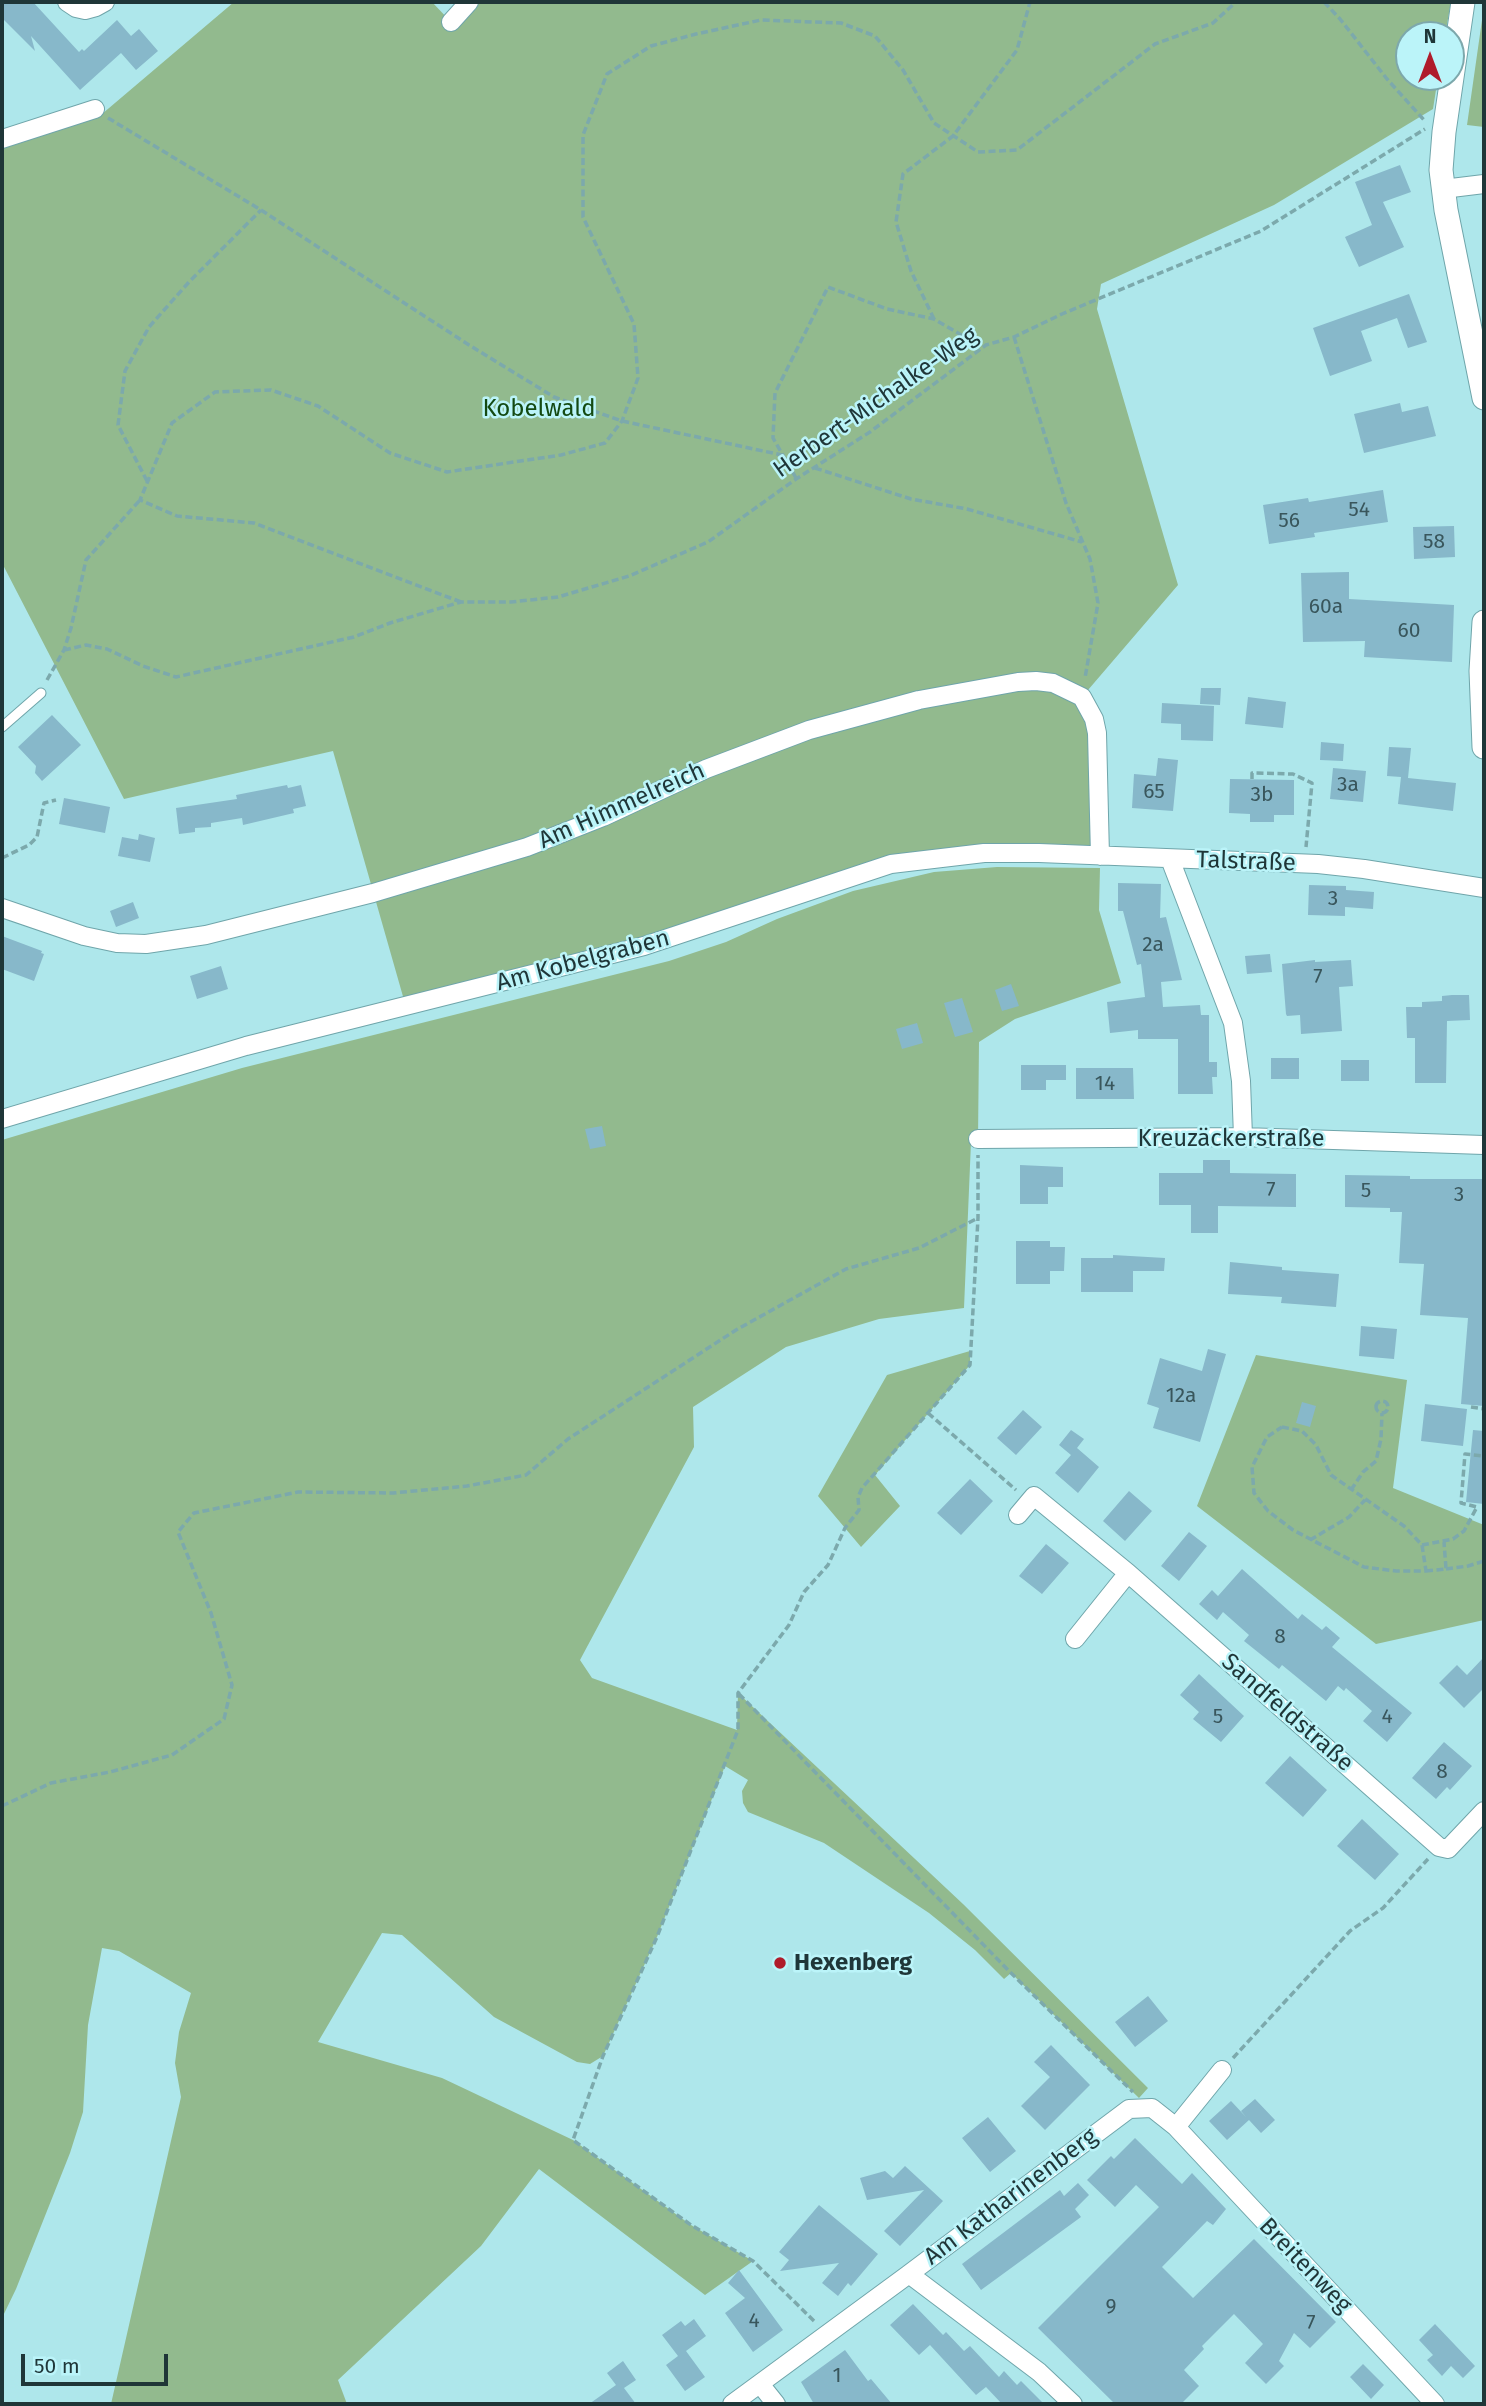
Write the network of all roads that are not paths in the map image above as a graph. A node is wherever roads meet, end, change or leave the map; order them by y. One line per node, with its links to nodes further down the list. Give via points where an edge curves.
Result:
1 (66, 2): 2 (street, via 85,10)
2 (105, 2)
3 (469, 2): 5 (street)
4 (1462, 2): 9 (street, via 1444,132)
5 (451, 22)
6 (95, 109): 7 (street)
7 (2, 138)
8 (1484, 184): 9 (street)
9 (1443, 189): 10 (street)
10 (1484, 398)
11 (1484, 622): 14 (street)
12 (41, 693): 13 (lane)
13 (2, 727)
14 (1484, 747)
15 (1100, 856): 16 (street, Am Kobelgraben); 18 (street, Am Himmelreich, via 1097,733 1090,708 1082,697 1053,683 1018,682 858,716 758,748 527,847 373,893 175,941 117,943); 19 (street, Am Kobelgraben, via 984,853 891,864 644,946 246,1046)
16 (1170, 859): 17 (street, Talstraße, via 1305,863); 20 (street, Talstraße, via 1233,1023)
17 (1484, 888)
18 (2, 908)
19 (2, 1119)
20 (1243, 1137): 21 (street, Kreuzäckerstraße); 22 (street, Kreuzäckerstraße)
21 (978, 1139)
22 (1484, 1145)
23 (1023, 1508): 24 (street, Sandfeldstraße, via 1034,1496)
24 (1128, 1573): 25 (street); 26 (street, Sandfeldstraße, via 1443,1848)
25 (1075, 1639)
26 (1484, 1811)
27 (1222, 2070): 29 (street)
28 (1152, 2108): 29 (street, Breitenweg); 30 (street, Am Katharinenberg, via 1129,2109)
29 (1176, 2127): 35 (street, Breitenweg)
30 (908, 2274): 31 (street); 34 (street, Am Katharinenberg, via 1039,2372)
31 (760, 2384): 32 (street); 33 (street)
32 (732, 2404)
33 (776, 2404)
34 (1073, 2404)
35 (1435, 2404)

